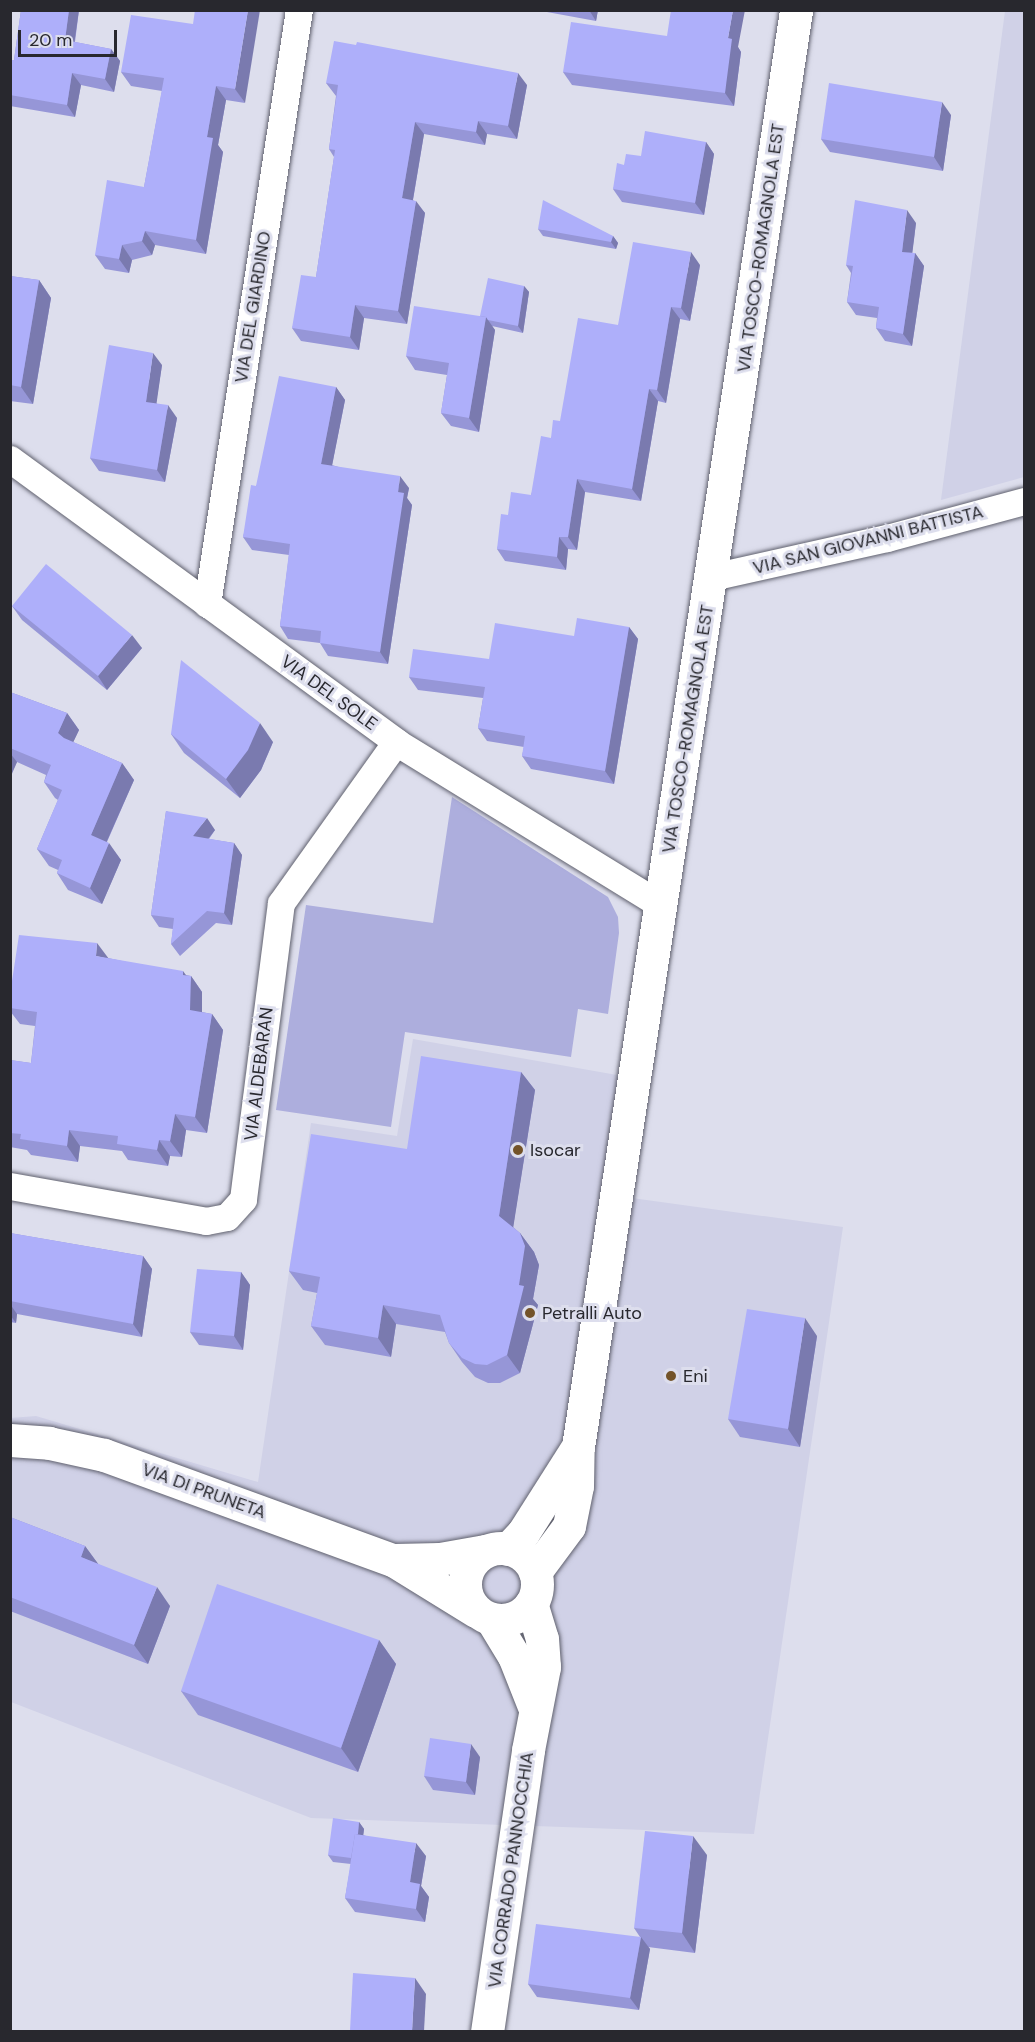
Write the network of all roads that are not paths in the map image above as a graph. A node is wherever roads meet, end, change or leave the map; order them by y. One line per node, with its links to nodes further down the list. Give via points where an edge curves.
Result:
1 (299, 10): 6 (street, VIA DEL GIARDINO)
2 (796, 10): 5 (main road, VIA TOSCO-ROMAGNOLA EST)
3 (10, 459): 6 (street, VIA DEL SOLE)
4 (1024, 501): 5 (street, VIA SAN GIOVANNI BATTISTA, via 888,538)
5 (712, 577): 8 (main road, VIA TOSCO-ROMAGNOLA EST)
6 (207, 604): 7 (street, VIA DEL SOLE)
7 (396, 742): 8 (street, VIA DEL SOLE); 9 (street, VIA ALDEBARAN, via 281,903 243,1199 227,1217 206,1221)
8 (661, 905): 11 (main road, VIA TOSCO-ROMAGNOLA EST)
9 (10, 1186)
10 (10, 1440): 13 (main road, VIA DI PRUNETA, via 49,1443 104,1455)
11 (578, 1447): 12 (main road, via 523,1533); 14 (main road, VIA TOSCO-ROMAGNOLA EST, via 577,1486 568,1526)
12 (497, 1550): 13 (main road, VIA DI PRUNETA, via 440,1559); 14 (main road, via 524,1556); 15 (main road, via 476,1558 465,1578 468,1601)
13 (393, 1560): 15 (main road, VIA DI PRUNETA)
14 (533, 1588): 15 (main road, via 515,1618); 16 (main road, VIA CORRADO PANNOCCHIA, via 544,1667)
15 (484, 1615): 16 (main road, via 514,1656)
16 (535, 1709): 17 (main road, VIA CORRADO PANNOCCHIA)
17 (487, 2031)

